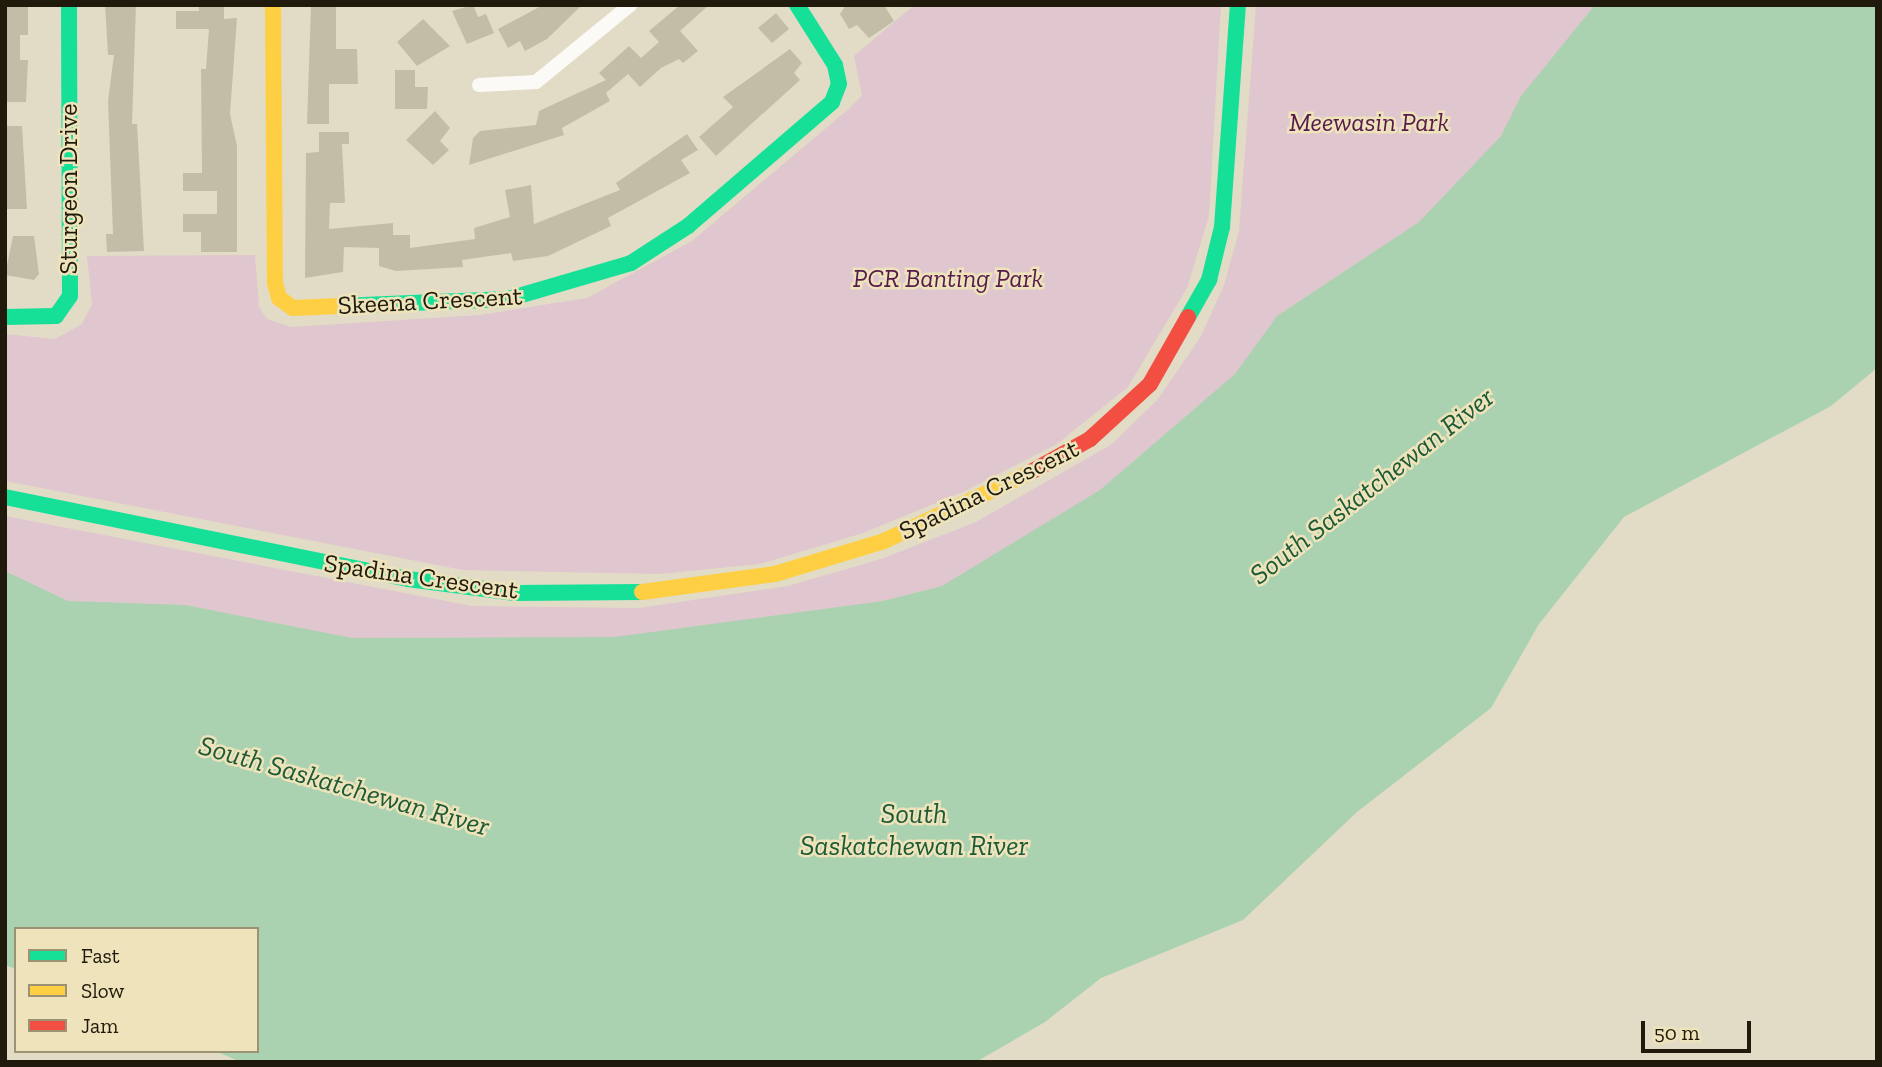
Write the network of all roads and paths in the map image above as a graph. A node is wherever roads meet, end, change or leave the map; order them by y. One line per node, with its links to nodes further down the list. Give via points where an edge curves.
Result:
1 (69, 5): 7 (street, Sturgeon Drive, via 70,296 56,316)
2 (273, 5): 4 (street, Skeena Crescent, via 275,283 279,298 293,308 508,299 631,263 688,226 832,102 839,84 835,65)
3 (630, 5): 6 (street, via 536,82)
4 (797, 5)
5 (1238, 5): 8 (street, Spadina Crescent, via 1222,227 1209,280 1164,363 1090,439 995,494 884,541 775,574 644,592 514,593 408,579)
6 (479, 85)
7 (5, 317)
8 (5, 497)

